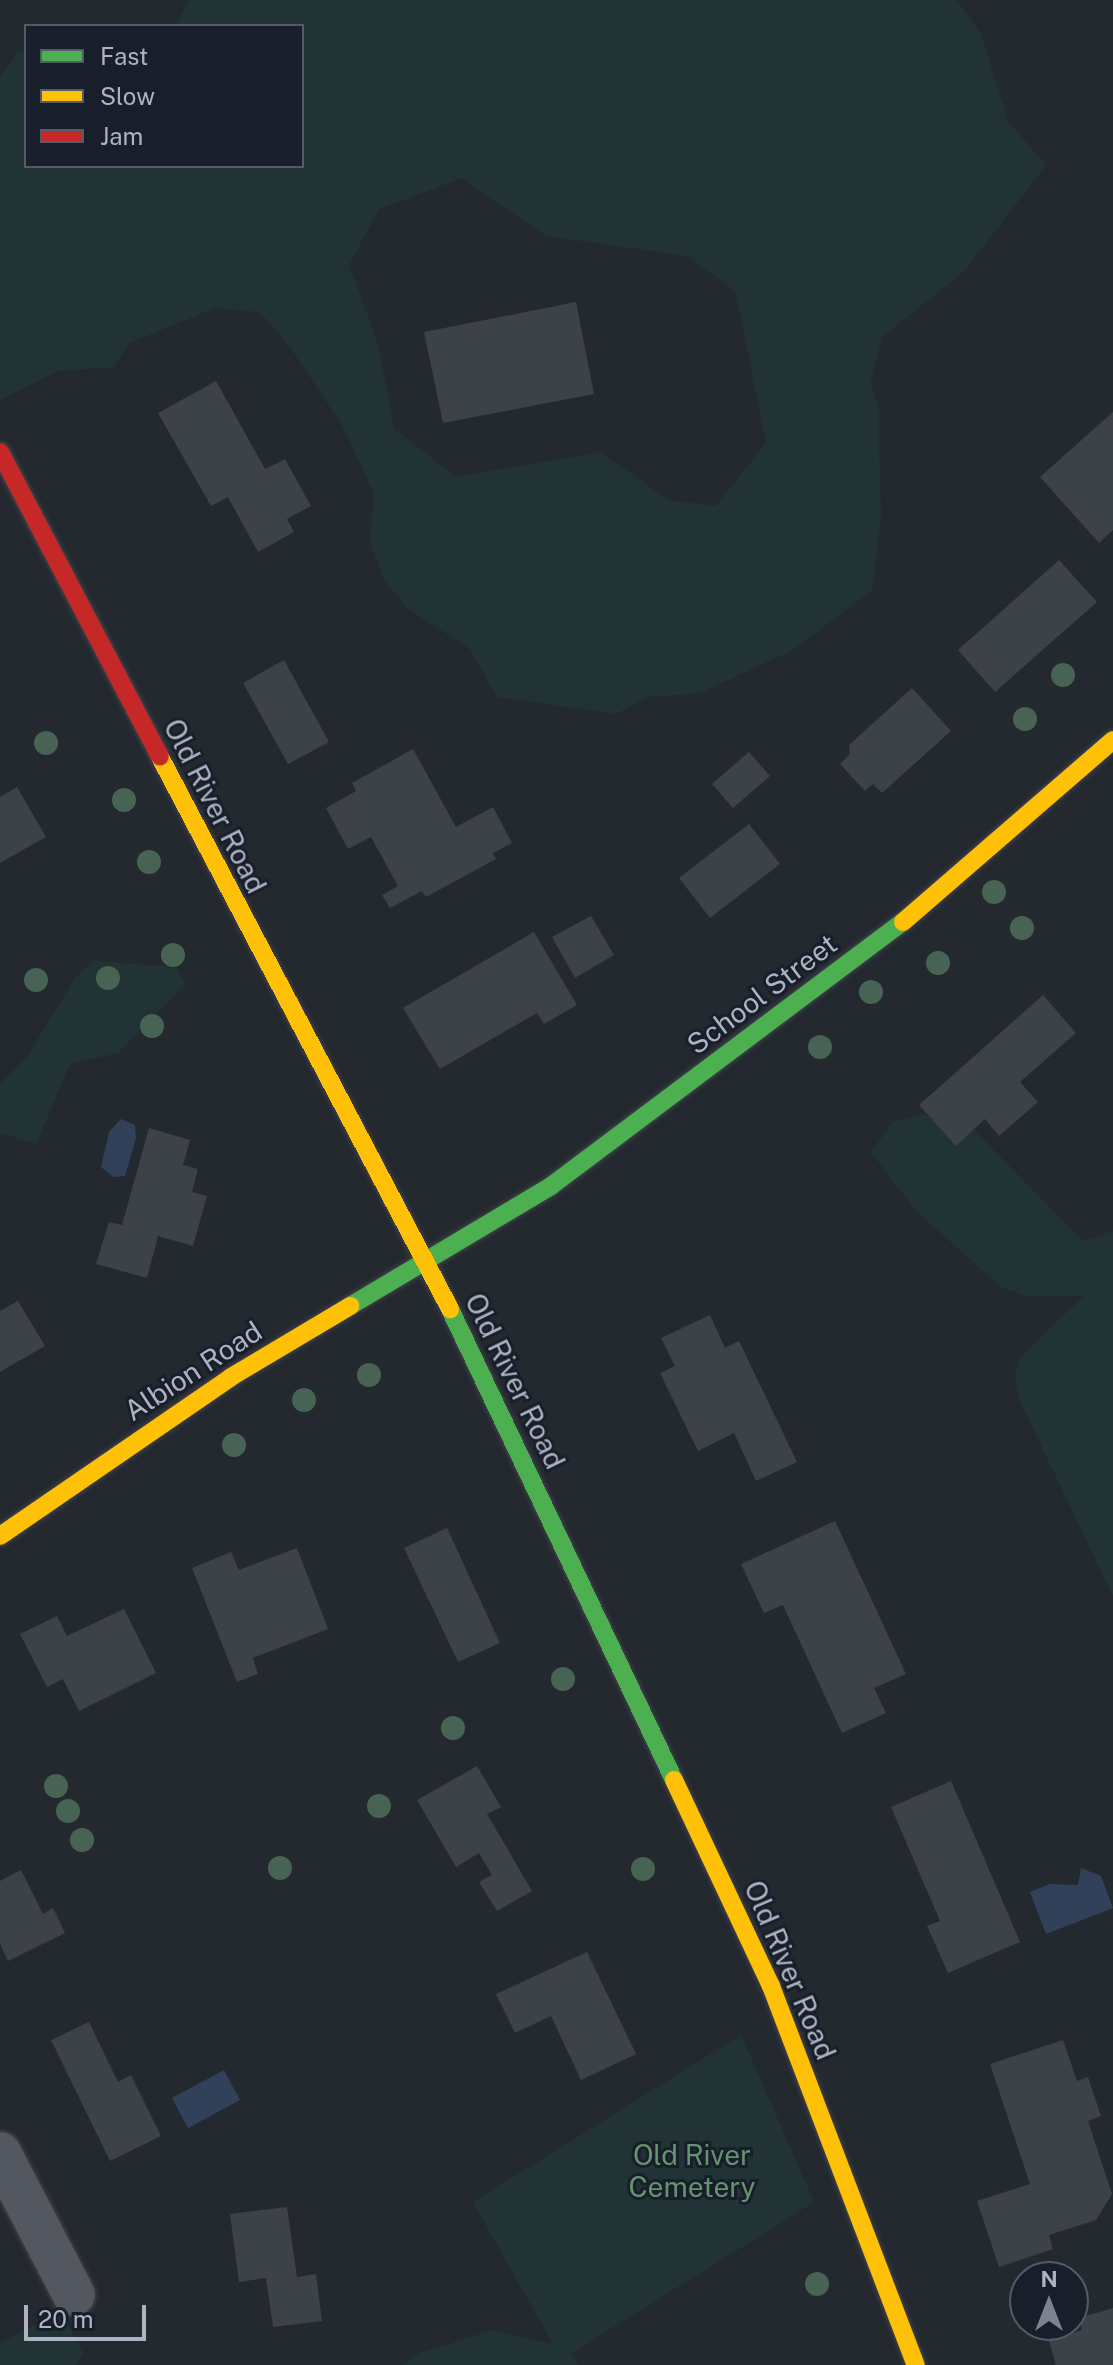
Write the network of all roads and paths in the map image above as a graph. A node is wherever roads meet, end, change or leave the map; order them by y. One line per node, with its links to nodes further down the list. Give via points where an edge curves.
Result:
1 (0, 452): 3 (main road, Old River Road)
2 (1113, 740): 3 (main road, School Street, via 894,930 551,1186)
3 (422, 1262): 4 (main road, Albion Road, via 231,1377); 7 (main road, Old River Road, via 464,1335 771,1986)
4 (0, 1536)
5 (0, 2153): 6 (street)
6 (74, 2295)
7 (916, 2365)

